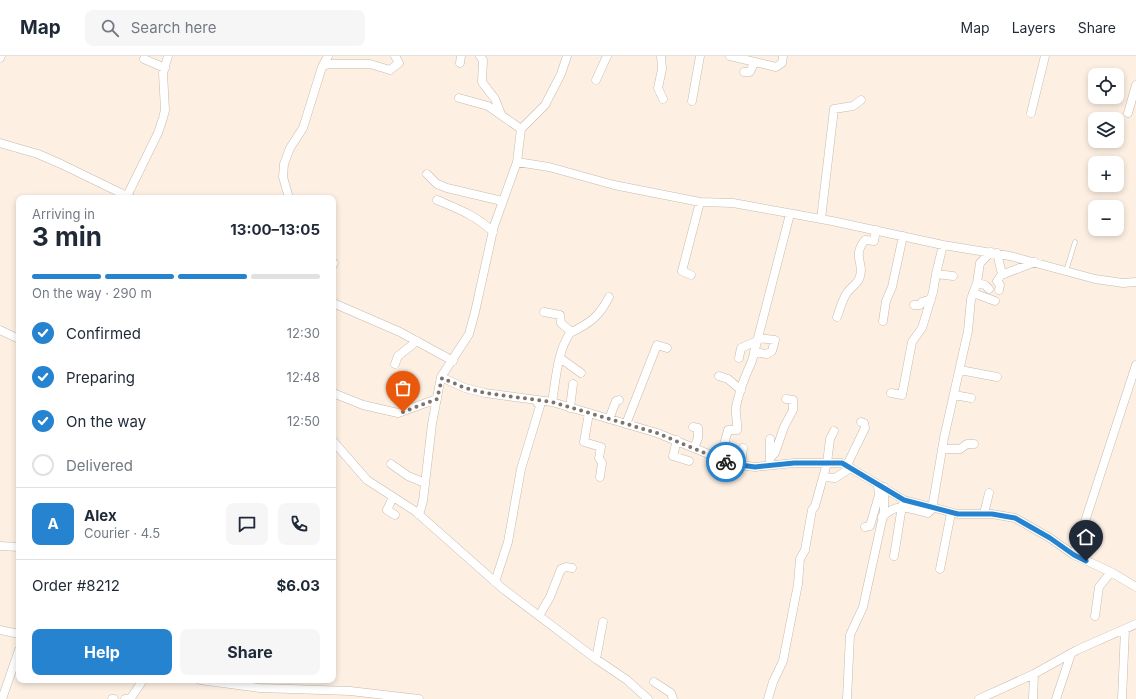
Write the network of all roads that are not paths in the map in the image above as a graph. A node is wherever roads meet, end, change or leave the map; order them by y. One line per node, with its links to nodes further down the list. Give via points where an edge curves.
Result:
1 (168, 56): 15 (street)
2 (328, 56): 14 (street)
3 (395, 56): 14 (street, via 399,63 390,70 370,64)
4 (480, 56): 25 (street, via 483,60 482,82 495,99)
5 (567, 56): 26 (street, via 561,74 544,105)
6 (607, 56): 17 (street)
7 (661, 56): 20 (street, via 662,69 658,88)
8 (700, 56): 22 (street)
9 (730, 56): 13 (street)
10 (783, 56): 13 (street, via 782,63 776,67)
11 (1045, 56): 23 (street)
12 (144, 59): 15 (street)
13 (754, 63): 16 (street, via 750,72)
14 (322, 66): 32 (street, via 303,128 290,148 284,164 283,177)
15 (165, 68): 31 (street, via 163,118)
16 (744, 72)
17 (596, 80)
18 (1136, 85): 24 (street)
19 (459, 98): 25 (street, via 488,106)
20 (663, 99)
21 (861, 100): 37 (street, via 853,106 834,109)
22 (692, 101)
23 (1031, 113)
24 (1128, 113)
25 (501, 114): 26 (street)
26 (521, 129): 28 (street)
27 (0, 142): 30 (street, via 55,161)
28 (517, 162): 34 (street); 35 (street)
29 (427, 174): 34 (street, via 437,184 447,188)
30 (125, 195)
31 (130, 195)
32 (288, 195)
33 (437, 200): 39 (street, via 463,210 483,222)
34 (502, 201): 39 (street)
35 (700, 202): 36 (street, via 733,203); 47 (street, via 682,271)
36 (790, 214): 37 (street); 67 (street)
37 (821, 219): 38 (street)
38 (876, 230): 40 (street); 62 (street, via 874,241 865,240 859,248 859,280 846,293)
39 (493, 232): 73 (street, via 469,334)
40 (903, 236): 42 (street); 63 (street)
41 (1075, 242): 45 (lane)
42 (943, 246): 43 (street); 48 (street)
43 (994, 253): 44 (street); 46 (street); 52 (street, via 980,263)
44 (1035, 262): 45 (street); 46 (street)
45 (1066, 271): 51 (street, via 1095,279)
46 (1002, 274): 54 (street, via 997,281 1000,285)
47 (691, 275)
48 (936, 275): 49 (street); 50 (street); 57 (street)
49 (953, 276)
50 (927, 279)
51 (1136, 282)
52 (977, 283): 53 (street); 55 (street)
53 (989, 289)
54 (998, 290)
55 (974, 293): 58 (street); 76 (street)
56 (609, 297): 65 (street, via 600,315)
57 (931, 299): 60 (street); 83 (street, via 922,328 912,342 902,395)
58 (995, 301)
59 (336, 304): 68 (street)
60 (914, 305)
61 (544, 312): 65 (street, via 560,315 560,323)
62 (837, 317)
63 (883, 321)
64 (0, 330): 66 (street)
65 (570, 333): 71 (street)
66 (16, 338)
67 (757, 339): 70 (street); 70 (street, via 775,340 772,351 767,354); 72 (street, via 741,348)
68 (417, 341): 73 (street); 74 (street, via 398,356)
69 (667, 348): 96 (street, via 657,345)
70 (754, 352): 82 (street)
71 (560, 358): 77 (street); 91 (street)
72 (739, 358)
73 (453, 361): 80 (street)
74 (395, 364)
75 (1136, 365): 129 (street)
76 (960, 370): 79 (street); 85 (street)
77 (581, 373)
78 (719, 376): 82 (street, via 728,379)
79 (997, 377)
80 (442, 378): 87 (street); 89 (street, via 485,393)
81 (573, 384): 92 (street)
82 (741, 390): 106 (street, via 736,409 736,430 728,430)
83 (891, 393)
84 (336, 394): 87 (street, via 398,413)
85 (954, 395): 86 (street); 105 (street)
86 (971, 398)
87 (437, 399): 115 (street)
88 (786, 399): 108 (street, via 793,400 793,410)
89 (535, 400): 91 (street); 134 (street, via 540,406 521,469 508,542)
90 (619, 400): 94 (street, via 616,401)
91 (552, 402): 92 (street)
92 (570, 408): 93 (street)
93 (589, 413): 94 (street); 113 (street, via 584,442 601,447)
94 (609, 419): 96 (street)
95 (861, 422): 112 (street, via 865,428)
96 (626, 424): 100 (street)
97 (693, 427): 103 (street, via 698,428)
98 (834, 431): 109 (street, via 830,439)
99 (770, 439): 108 (street)
100 (677, 440): 103 (street); 107 (street, via 673,456)
101 (336, 444): 118 (street, via 367,480)
102 (974, 444): 105 (street, via 967,444 960,449)
103 (694, 448): 106 (street)
104 (743, 448): 111 (street)
105 (942, 449): 120 (street)
106 (720, 459): 111 (street)
107 (689, 461)
108 (771, 462): 109 (street); 111 (street, via 755,467)
109 (827, 463): 112 (street, via 842,463); 114 (street)
110 (391, 464): 115 (street, via 408,476)
111 (741, 465)
112 (849, 466): 114 (street, via 834,478); 116 (street)
113 (600, 477)
114 (823, 477): 155 (street, via 800,559 798,584 783,661)
115 (425, 483): 124 (street)
116 (881, 486): 119 (street); 125 (street); 126 (street, via 870,526)
117 (989, 493): 122 (street)
118 (393, 497): 123 (street, via 387,510); 124 (street)
119 (902, 504): 120 (street); 125 (street); 130 (street)
120 (932, 509): 121 (street)
121 (951, 513): 122 (street); 132 (street)
122 (984, 514): 129 (street, via 1015,518)
123 (395, 515)
124 (419, 515): 134 (street)
125 (882, 517): 156 (street, via 863,607 850,635)
126 (865, 527)
127 (0, 546): 128 (street)
128 (16, 547)
129 (1074, 555): 133 (street)
130 (894, 556)
131 (572, 568): 136 (street, via 560,569 550,597)
132 (940, 569)
133 (1111, 572): 135 (street); 137 (street, via 1099,587)
134 (495, 582): 136 (street)
135 (1136, 587)
136 (539, 616): 145 (street)
137 (1095, 616)
138 (604, 622): 145 (street)
139 (1136, 624): 140 (street)
140 (1125, 629): 143 (street); 160 (street)
141 (0, 630): 142 (street)
142 (16, 633)
143 (1071, 654): 146 (street); 159 (street)
144 (16, 659): 150 (street)
145 (596, 659): 153 (street, via 627,680)
146 (1034, 674): 157 (street); 158 (street)
147 (654, 682): 154 (street, via 671,693)
148 (141, 683): 151 (street, via 131,698)
149 (222, 683): 152 (street, via 260,688 350,691)
150 (2, 699)
151 (125, 699)
152 (419, 699)
153 (648, 699)
154 (673, 699)
155 (768, 699)
156 (847, 699)
157 (979, 699)
158 (1033, 699)
159 (1056, 699)
160 (1122, 699)

